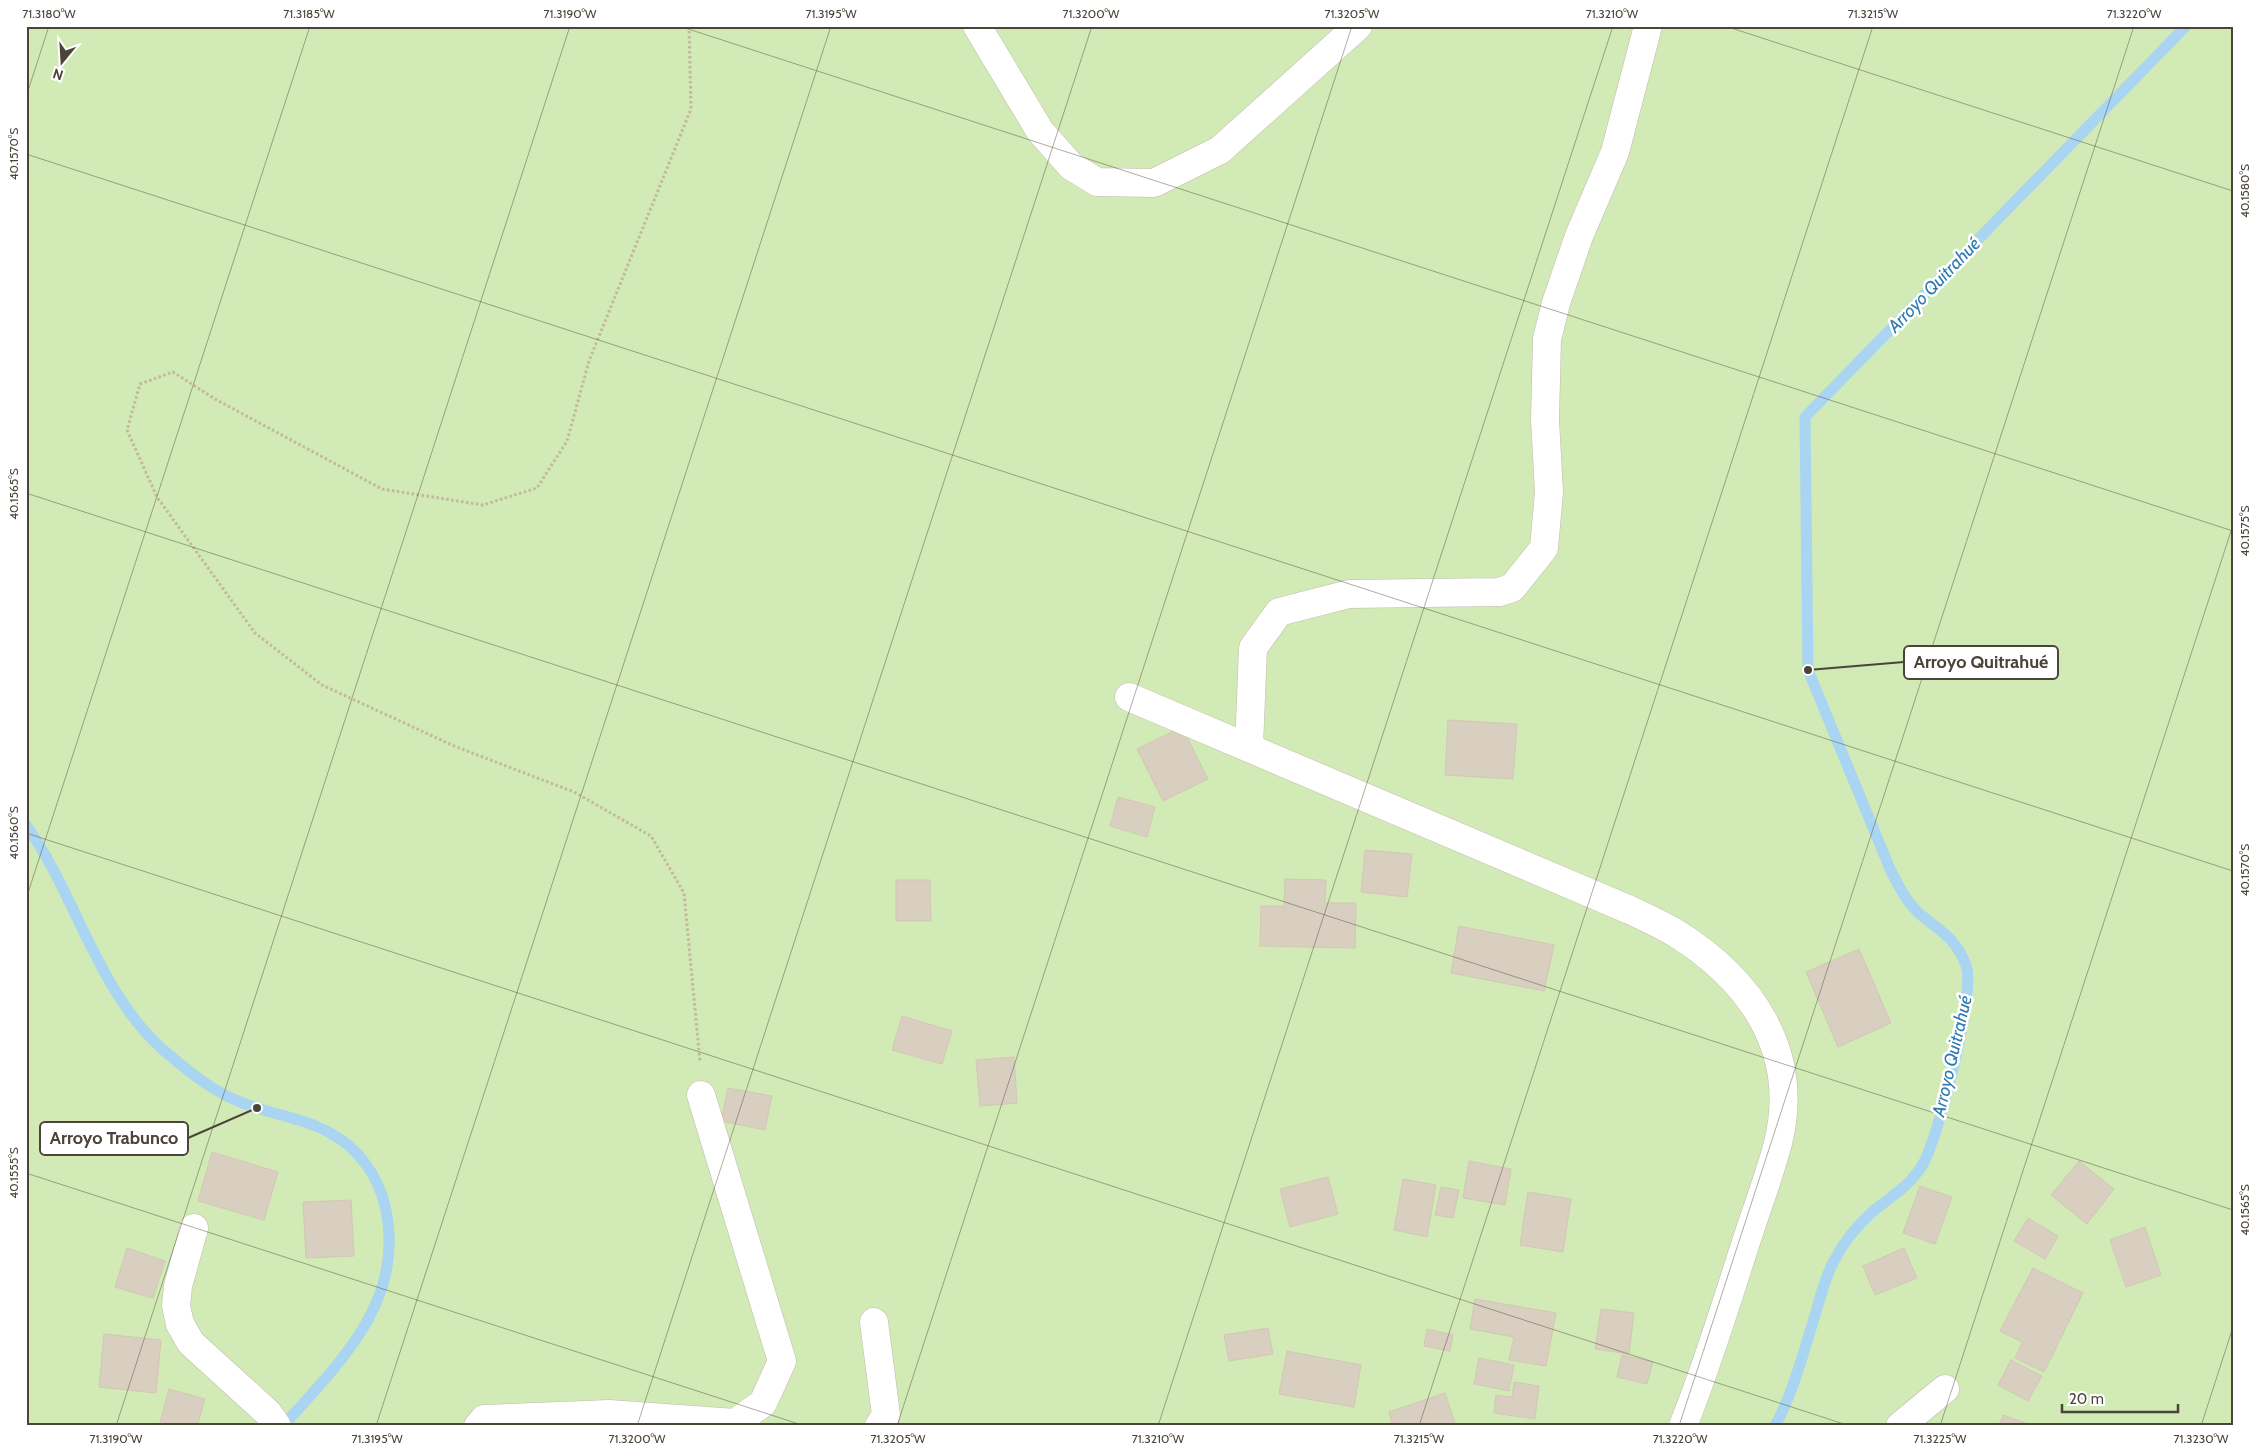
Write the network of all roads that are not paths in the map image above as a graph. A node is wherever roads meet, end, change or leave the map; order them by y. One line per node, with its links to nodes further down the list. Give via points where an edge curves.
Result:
1 (977, 26): 2 (street, via 1040,131 1071,166 1097,182 1154,183 1220,150)
2 (1358, 26)
3 (1648, 26): 5 (street, via 1615,152 1579,236 1547,340 1545,420 1549,492 1544,548 1512,588 1499,592 1348,594 1278,612 1254,648)
4 (1129, 697): 5 (street)
5 (1249, 747): 13 (street, via 1630,910 1674,932 1714,961 1754,1002 1776,1043 1784,1092 1778,1142 1701,1381)
6 (702, 1095): 11 (street, via 782,1360 762,1403 735,1423 609,1414 484,1418)
7 (194, 1228): 10 (street, via 178,1286 176,1306 180,1324 197,1350)
8 (874, 1322): 12 (street, via 886,1415)
9 (1945, 1389): 14 (street)
10 (272, 1420)
11 (478, 1426)
12 (879, 1426)
13 (1683, 1426)
14 (1900, 1426)

